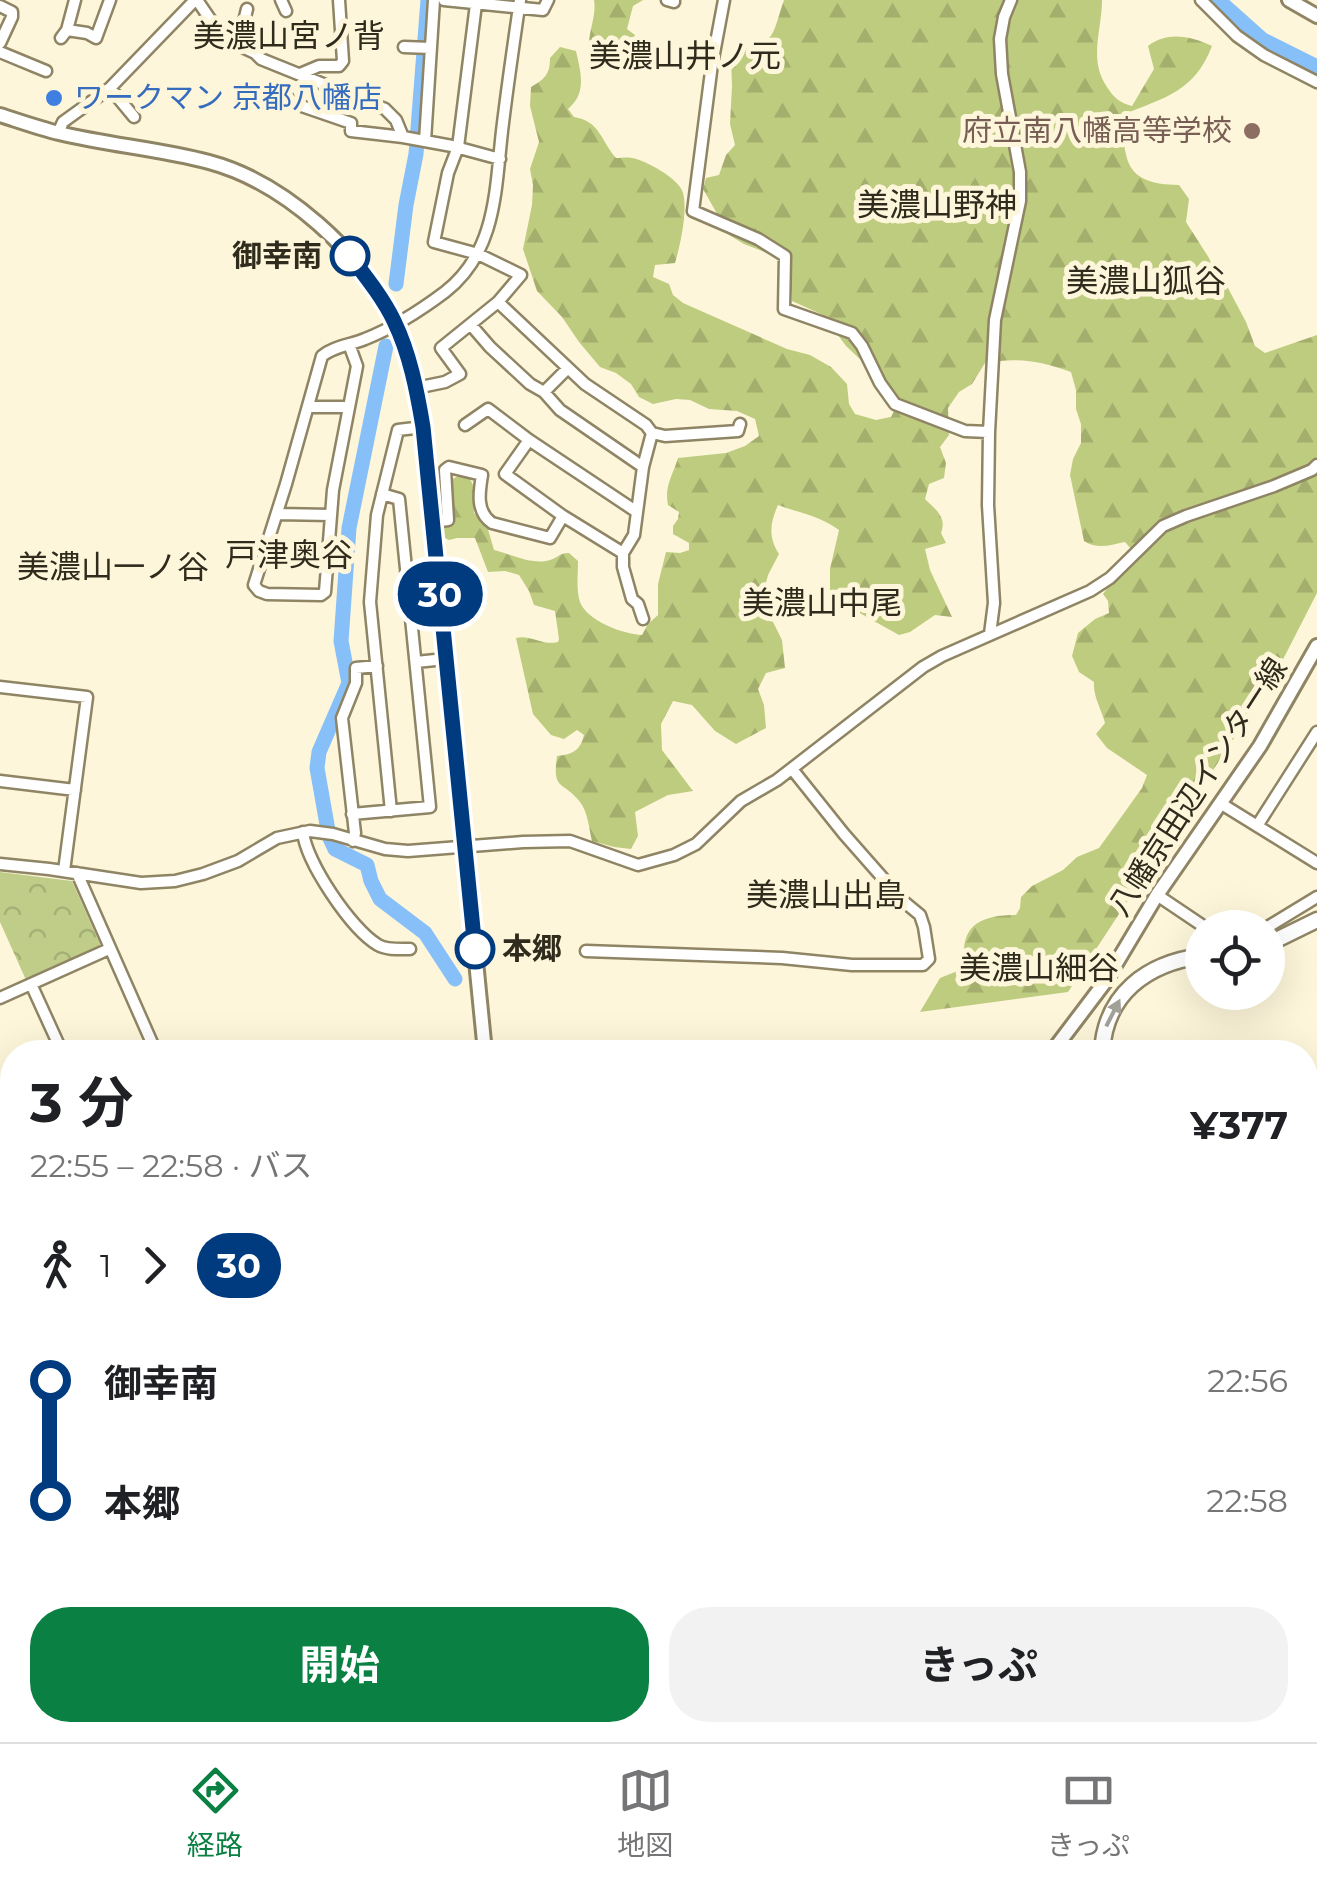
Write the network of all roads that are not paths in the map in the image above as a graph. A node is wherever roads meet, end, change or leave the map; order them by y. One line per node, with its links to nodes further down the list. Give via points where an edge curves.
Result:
1 (75, 0): 2 (street, via 64,34 96,38)
2 (110, 0)
3 (196, 0): 18 (street, via 223,38); 25 (street)
4 (339, 0): 23 (street, via 343,61)
5 (434, 0): 20 (street)
6 (444, 0): 12 (street)
7 (548, 0): 13 (street, via 543,10)
8 (724, 0): 46 (street, via 693,211 785,256 784,309 852,333 895,404)
9 (1011, 0): 46 (street, via 1000,39 1020,200 995,320)
10 (1201, 0): 24 (street, via 1237,36)
11 (1289, 0): 16 (main road)
12 (476, 4): 13 (street); 31 (street)
13 (519, 4): 32 (street)
14 (0, 6): 17 (street, via 12,12)
15 (247, 8): 18 (street)
16 (1317, 16)
17 (0, 44)
18 (238, 45): 23 (street)
19 (404, 47): 20 (street)
20 (427, 48): 30 (street)
21 (0, 52): 22 (street)
22 (46, 71)
23 (300, 74): 30 (street, via 385,109)
24 (1317, 82)
25 (110, 88): 28 (street); 29 (street, via 63,122)
26 (286, 95): 30 (street, via 350,123 351,132)
27 (0, 116): 29 (main road)
28 (134, 117)
29 (58, 133): 35 (main road, via 248,176 310,215 350,256)
30 (415, 140): 31 (street)
31 (458, 148): 32 (street); 33 (street, via 434,242)
32 (500, 159): 33 (street)
33 (478, 254): 34 (street, via 521,275); 35 (street, via 449,289)
34 (498, 302): 36 (street); 38 (street)
35 (395, 324): 37 (street); 39 (main road)
36 (470, 325): 39 (street, via 442,348 460,374); 40 (street)
37 (349, 344): 41 (street, via 322,356); 42 (street, via 357,366)
38 (568, 368): 40 (street); 47 (street)
39 (416, 388): 45 (main road)
40 (544, 392): 50 (street)
41 (308, 406): 42 (street); 53 (street)
42 (349, 407): 54 (street)
43 (740, 424): 47 (street, via 738,432)
44 (465, 425): 48 (street, via 488,408)
45 (423, 427): 51 (street, via 398,430); 56 (main road)
46 (989, 432): 61 (street)
47 (652, 433): 50 (street)
48 (528, 440): 52 (street); 55 (street, via 504,474)
49 (1317, 465): 61 (street, via 1163,526 1090,591)
50 (643, 467): 52 (street)
51 (382, 494): 64 (street, via 400,499); 65 (street, via 370,602)
52 (636, 512): 57 (street, via 634,536)
53 (277, 514): 54 (street); 58 (street)
54 (331, 515): 59 (street)
55 (563, 516): 56 (street, via 550,538 492,524 478,498 482,475 449,467 448,520); 57 (street)
56 (433, 522): 63 (main road)
57 (623, 552): 60 (street)
58 (262, 558): 59 (street); 59 (street, via 254,585 267,594 320,595)
59 (328, 560)
60 (643, 619)
61 (990, 634): 68 (street, via 923,667)
62 (1317, 646): 71 (main road, 八幡京田辺インター線)
63 (446, 658): 64 (street); 77 (main road)
64 (416, 662): 72 (street, via 430,807)
65 (376, 666): 72 (street); 73 (street, via 356,668 342,718)
66 (0, 687): 70 (street, via 87,698)
67 (1317, 732): 74 (street)
68 (792, 769): 77 (street, via 740,800 696,844 638,865 570,841); 89 (street, via 920,915 928,959 923,965)
69 (0, 780): 70 (street)
70 (75, 790): 80 (street)
71 (1220, 803): 74 (street); 81 (main road, 八幡京田辺インター線)
72 (391, 811): 73 (street)
73 (352, 814): 76 (street)
74 (1257, 826): 78 (street)
75 (303, 832): 76 (street); 80 (street, via 175,881); 87 (street, via 348,918 381,948)
76 (353, 841): 77 (street, via 408,851)
77 (465, 846): 95 (main road)
78 (1317, 863)
79 (0, 864): 80 (street)
80 (70, 872): 88 (street)
81 (1157, 895): 83 (street); 96 (main road, 八幡京田辺インター線)
82 (1317, 897): 84 (street)
83 (1185, 914)
84 (1285, 916)
85 (1317, 920): 86 (highway)
86 (1285, 936)
87 (410, 949)
88 (109, 950): 91 (street); 94 (street)
89 (586, 951)
90 (1185, 960): 97 (highway, one-way to 90, via 1115,1005 1138,979)
91 (32, 984): 92 (street); 93 (street)
92 (0, 998)
93 (57, 1040)
94 (150, 1040)
95 (484, 1040)
96 (1061, 1040)
97 (1104, 1040)

